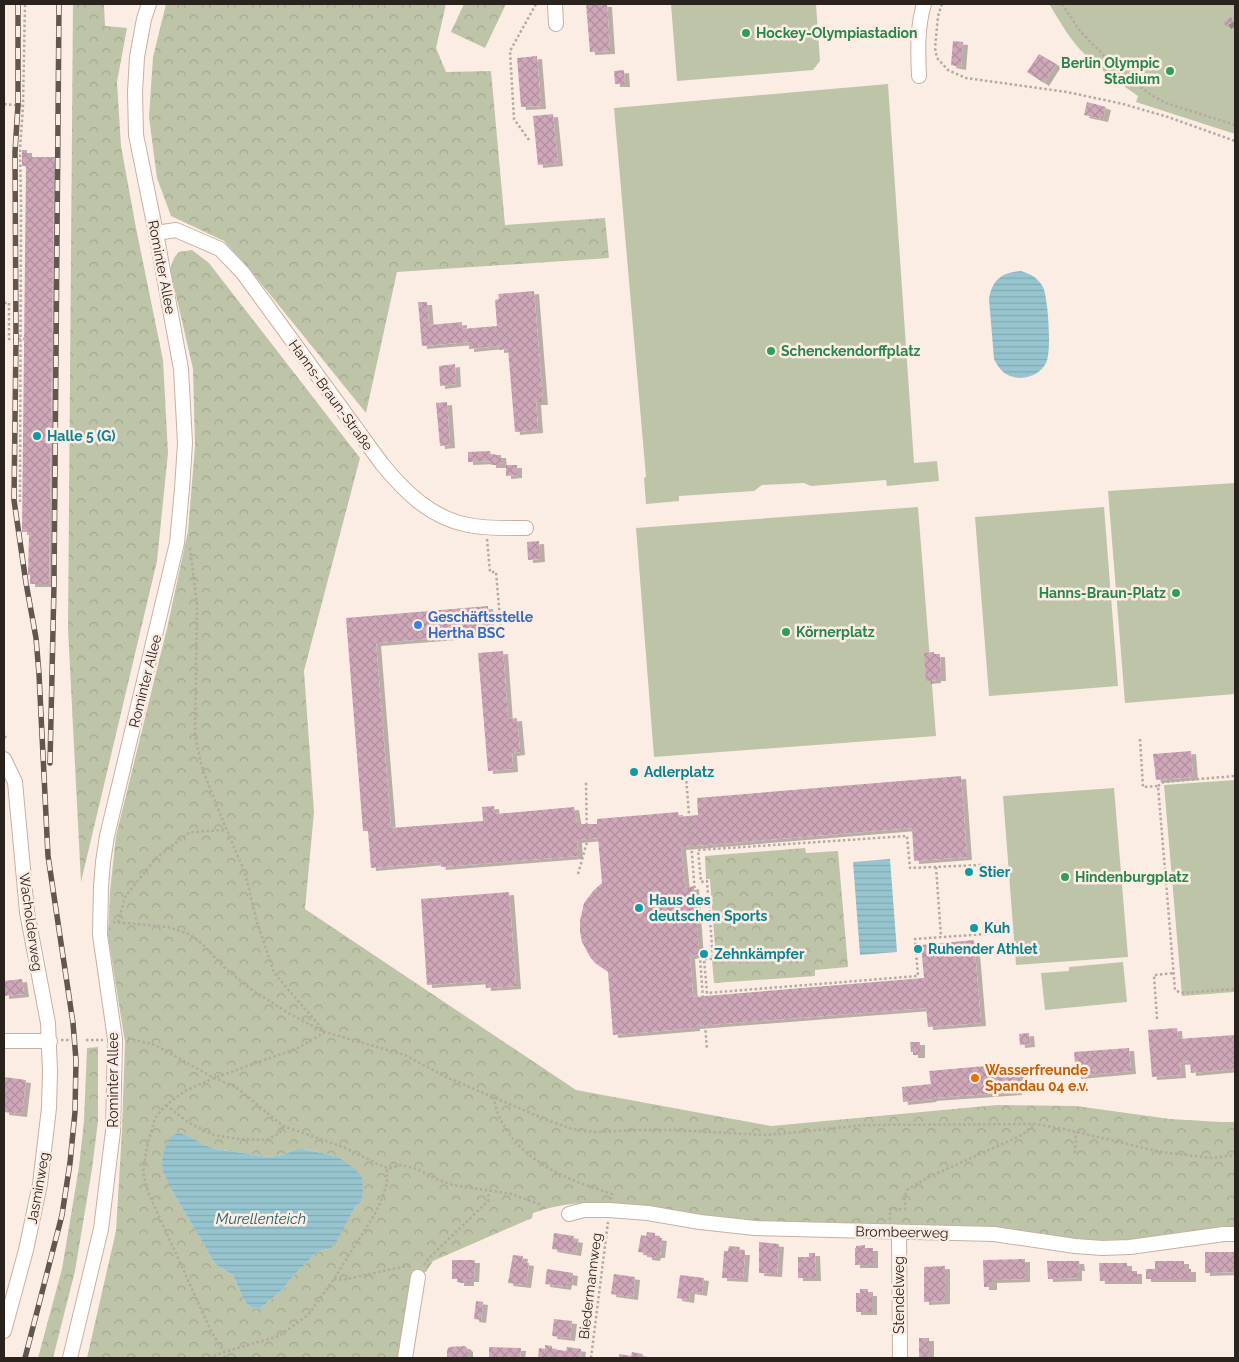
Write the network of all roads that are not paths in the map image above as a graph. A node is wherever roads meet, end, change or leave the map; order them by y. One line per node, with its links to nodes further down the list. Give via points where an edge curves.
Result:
1 (149, 4): 6 (street, Rominter Allee, via 141,32 134,92 136,135)
2 (556, 4): 4 (street)
3 (924, 4): 5 (street, via 919,25)
4 (556, 24)
5 (919, 76)
6 (156, 233): 7 (street, Hanns-Braun-Straße, via 176,230 220,248 243,274 369,446 397,481 426,508 469,526); 16 (street, Rominter Allee, via 181,369 185,443 182,488 177,543 103,862 100,935 115,1039 113,1131 101,1229)
7 (526, 528)
8 (4, 759): 10 (street, Wacholderweg, via 15,782 27,912)
9 (4, 1041): 10 (street)
10 (50, 1041): 15 (street, Jasminweg, via 49,1108 40,1184)
11 (569, 1214): 12 (street, Brombeerweg, via 609,1210 754,1228)
12 (899, 1232): 13 (street, Brombeerweg, via 994,1234 1102,1248); 18 (street, Stendelweg)
13 (1235, 1234)
14 (418, 1277): 17 (street)
15 (4, 1331)
16 (70, 1358)
17 (406, 1358)
18 (900, 1358)

